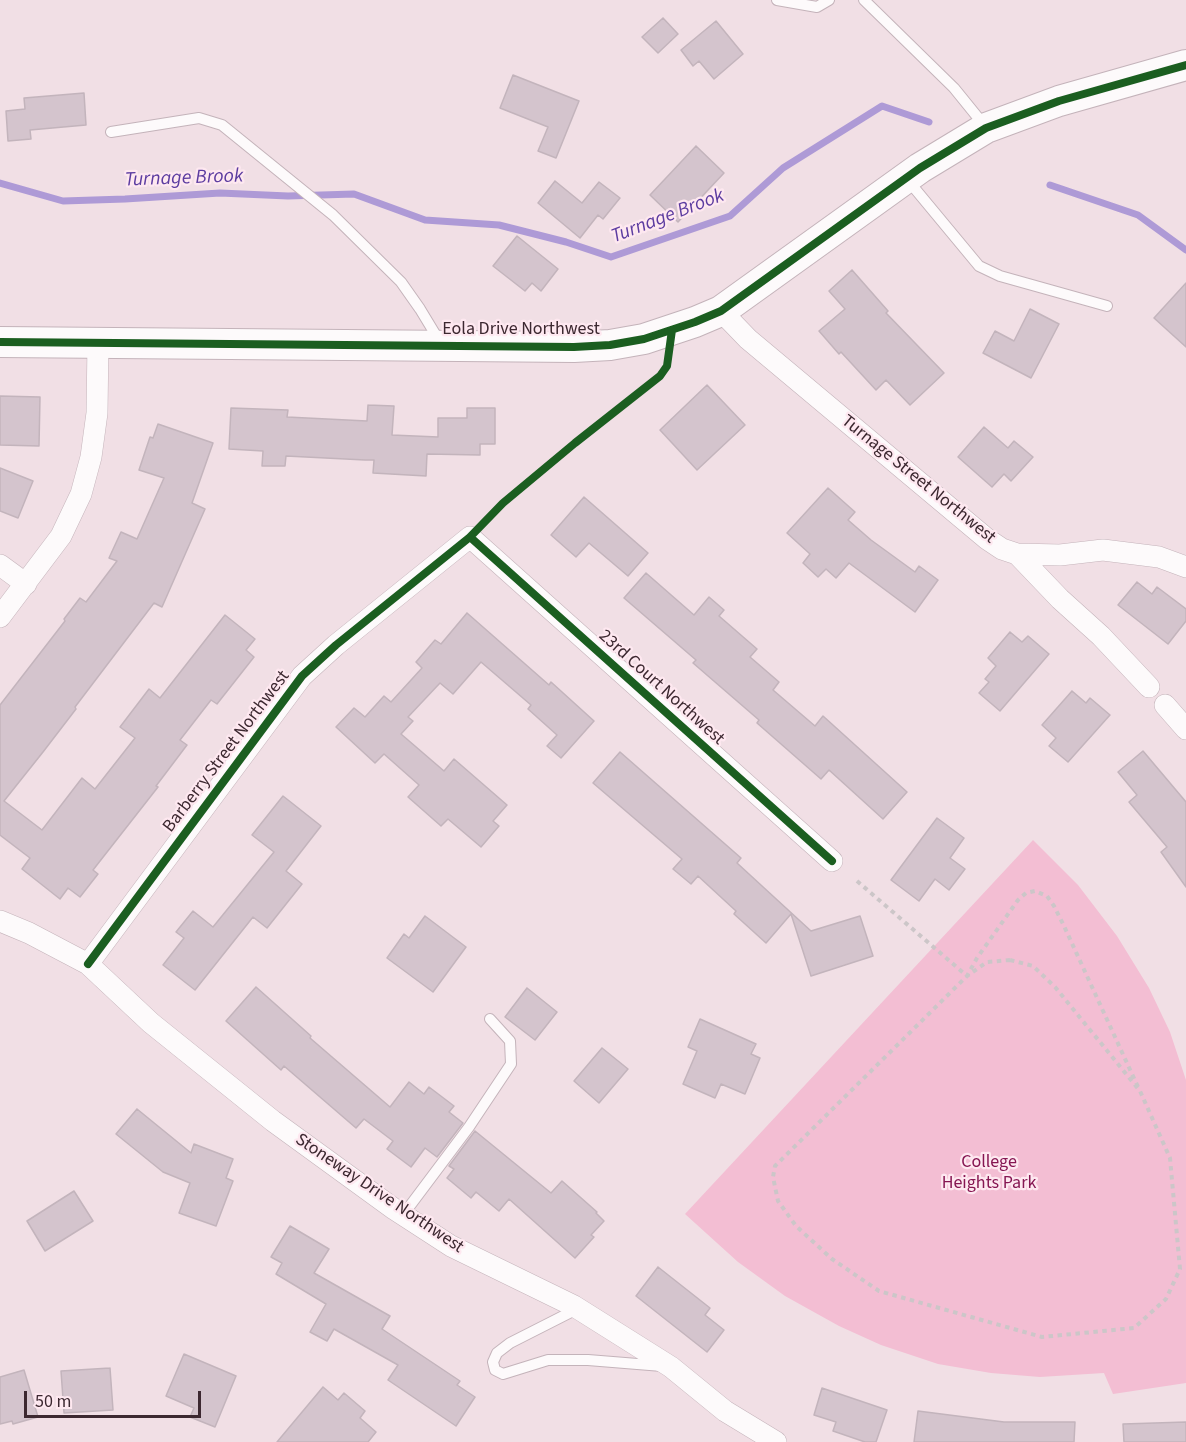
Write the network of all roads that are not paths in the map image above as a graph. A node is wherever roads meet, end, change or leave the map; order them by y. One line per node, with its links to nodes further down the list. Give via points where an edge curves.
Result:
1 (777, 0): 2 (lane, via 817,7)
2 (829, 0)
3 (864, 0): 5 (lane, via 954,88)
4 (1186, 65): 5 (main road, Eola Drive Northwest, via 1059,101)
5 (986, 128): 7 (main road, Eola Drive Northwest)
6 (111, 132): 12 (lane, via 199,118 222,125 333,214 401,282)
7 (906, 178): 8 (lane, via 979,266 999,276); 9 (main road, Eola Drive Northwest)
8 (1107, 306)
9 (722, 311): 12 (main road, Eola Drive Northwest, via 644,339 610,345); 14 (street, Turnage Street Northwest, via 748,339 987,539)
10 (0, 342): 11 (main road, Eola Drive Northwest)
11 (98, 342): 12 (main road, Eola Drive Northwest); 17 (street, via 96,413 81,495 61,536)
12 (441, 345)
13 (470, 537): 22 (street, 23rd Court Northwest); 24 (street, Barberry Street Northwest, via 302,676)
14 (1017, 554): 16 (street, Turnage Street Northwest, via 1103,550 1159,557); 19 (street)
15 (0, 565): 17 (street)
16 (1186, 567)
17 (26, 584): 18 (street)
18 (0, 617)
19 (1149, 687)
20 (1165, 705): 21 (street)
21 (1186, 729)
22 (832, 861)
23 (0, 921): 24 (street, Stoneway Drive Northwest)
24 (88, 963): 26 (street, Stoneway Drive Northwest, via 152,1023 273,1121)
25 (490, 1019): 26 (lane, via 510,1041 511,1064)
26 (403, 1215): 27 (street, Stoneway Drive Northwest, via 451,1246)
27 (577, 1308): 28 (street, Stoneway Drive Northwest); 28 (lane, via 496,1353 495,1370 503,1374 548,1360)
28 (671, 1367): 29 (street, Stoneway Drive Northwest, via 725,1411)
29 (776, 1442)

